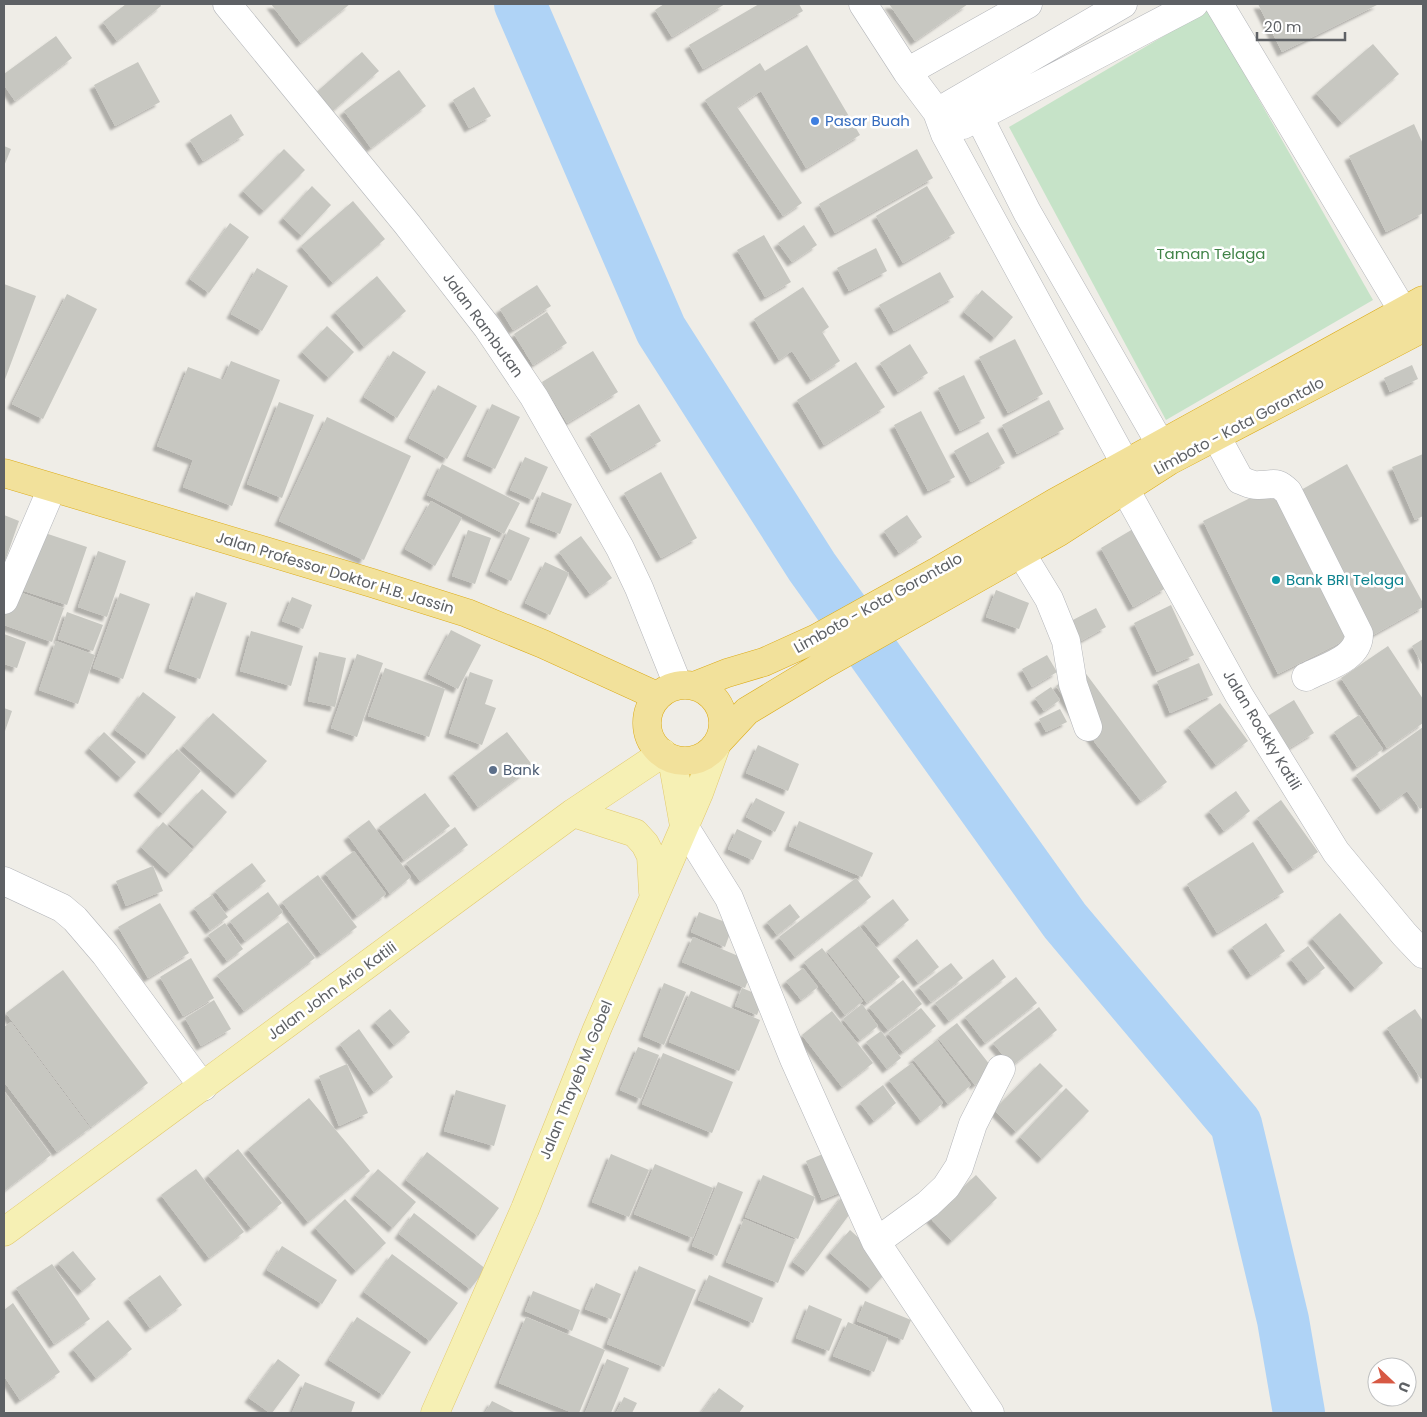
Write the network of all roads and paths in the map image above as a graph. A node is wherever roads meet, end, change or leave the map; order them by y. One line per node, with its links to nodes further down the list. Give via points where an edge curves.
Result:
1 (226, 4): 19 (street, Jalan Rambutan, via 407,224 487,328 534,397 620,548 639,588)
2 (863, 4): 7 (street, Jalan Rockky Katili)
3 (1028, 4): 7 (street)
4 (1123, 4): 9 (street)
5 (1194, 4): 8 (street)
6 (1219, 4): 10 (street)
7 (907, 72): 9 (street, Jalan Rockky Katili)
8 (979, 117): 9 (street); 12 (street, via 1027,212)
9 (941, 122): 14 (street, Jalan Rockky Katili)
10 (1416, 313): 11 (highway, Limboto - Kota Gorontalo, via 1278,405); 12 (highway)
11 (1216, 436): 14 (highway, Limboto - Kota Gorontalo, via 1169,461); 18 (street, via 1240,480 1258,486 1274,483 1288,492 1359,634 1357,646 1347,657)
12 (1161, 445): 14 (highway)
13 (4, 473): 15 (highway, Jalan Professor Doktor H.B. Jassin)
14 (1126, 477): 16 (highway, Limboto - Kota Gorontalo, via 1059,532); 19 (highway, Limboto - Kota Gorontalo, via 1054,503 816,638 764,662); 27 (street, Jalan Rockky Katili, via 1239,695 1336,852)
15 (52, 488): 17 (street); 19 (highway, Jalan Professor Doktor H.B. Jassin, via 467,613 543,644)
16 (1021, 553): 20 (street, via 1049,599 1066,641 1073,684); 21 (highway, Limboto - Kota Gorontalo, via 747,711)
17 (4, 600)
18 (1306, 677)
19 (676, 689): 21 (highway, via 712,696 723,717 723,730); 22 (highway, via 648,712 646,730 652,742)
20 (1088, 727)
21 (717, 744): 22 (highway, via 707,755 695,761 683,762); 24 (main road, Jalan Thayeb M. Gobel)
22 (668, 756): 23 (main road, Jalan John Ario Katili); 24 (main road)
23 (573, 813): 26 (main road, via 635,833 651,856); 29 (main road, Jalan John Ario Katili)
24 (684, 826): 26 (main road, Jalan Thayeb M. Gobel); 31 (street, via 729,898 794,1059)
25 (4, 881): 29 (street, via 62,908 75,919 105,954)
26 (652, 896): 32 (main road, Jalan Thayeb M. Gobel, via 525,1209)
27 (1423, 954)
28 (1001, 1069): 31 (street, via 973,1124 959,1168 946,1187)
29 (203, 1087): 30 (main road, Jalan John Ario Katili)
30 (4, 1232)
31 (876, 1242): 33 (street)
32 (435, 1413)
33 (990, 1413)

